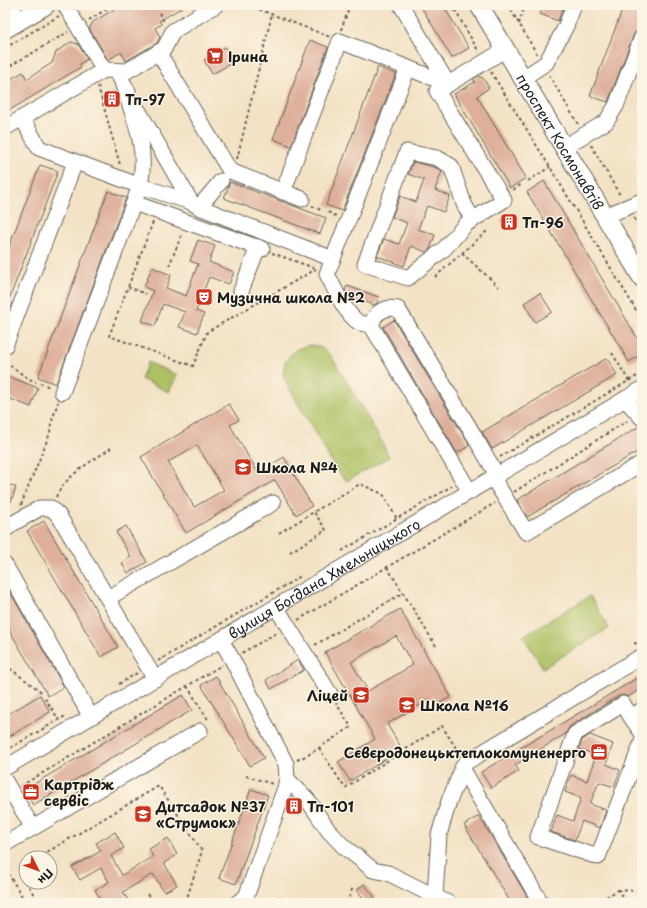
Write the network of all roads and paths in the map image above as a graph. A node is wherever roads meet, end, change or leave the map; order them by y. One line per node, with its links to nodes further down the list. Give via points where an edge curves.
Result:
1 (46, 5): 16 (main road)
2 (113, 5): 15 (path)
3 (216, 5): 21 (street, via 173,31 164,49)
4 (248, 5): 13 (path)
5 (350, 5): 18 (path)
6 (401, 5): 28 (street)
7 (452, 5): 22 (path)
8 (479, 5): 20 (main road, проспект Космонавтів)
9 (508, 5): 14 (path)
10 (525, 5): 14 (path)
11 (574, 5): 23 (street, via 566,26)
12 (66, 8): 15 (street); 19 (path)
13 (272, 14): 18 (path); 35 (path)
14 (519, 24): 23 (path)
15 (77, 26): 25 (path); 26 (street)
16 (5, 29)
17 (642, 37): 31 (street, via 616,106 606,122)
18 (339, 40): 24 (street); 39 (street)
19 (5, 48)
20 (506, 49): 22 (street); 27 (main road, проспект Космонавтів)
21 (158, 52): 26 (street, via 127,71); 35 (street)
22 (485, 62): 28 (street); 34 (path)
23 (543, 65): 27 (street); 31 (path)
24 (408, 68): 28 (street); 53 (street)
25 (5, 69)
26 (109, 75): 29 (street); 36 (path); 38 (street, via 136,118 142,147 143,171); 43 (street)
27 (523, 78): 32 (main road, проспект Космонавтів)
28 (448, 84): 47 (street, via 437,91 504,200)
29 (22, 118): 30 (street); 33 (street, via 39,148)
30 (5, 128)
31 (584, 135): 32 (street); 44 (path)
32 (564, 147): 46 (main road, проспект Космонавтів)
33 (75, 162): 36 (street); 63 (street)
34 (550, 167): 37 (path); 61 (path)
35 (228, 175): 39 (street); 43 (street)
36 (124, 180): 38 (street)
37 (528, 181)
38 (140, 186): 42 (street); 43 (street)
39 (283, 192): 40 (street)
40 (302, 199)
41 (642, 201): 44 (street)
42 (134, 203): 45 (street); 70 (street)
43 (195, 205): 53 (street)
44 (627, 207): 46 (street); 50 (path)
45 (158, 211): 48 (street); 57 (path)
46 (605, 216): 56 (main road, проспект Космонавтів)
47 (473, 220): 47 (street, via 464,204 451,166 437,158 407,152 365,264 408,278 444,249 466,224)
48 (187, 222): 51 (street); 54 (path)
49 (488, 230): 52 (path)
50 (642, 232)
51 (260, 248): 57 (path, via 317,269 207,332 193,366 109,336); 59 (street)
52 (462, 253): 55 (path); 58 (path)
53 (333, 259): 62 (street, via 327,274 341,302 359,323)
54 (169, 266)
55 (435, 277)
56 (642, 278)
57 (128, 287): 60 (path)
58 (499, 287)
59 (241, 291)
60 (146, 294)
61 (642, 320)
62 (371, 325): 75 (street, via 378,312 391,307 398,309); 76 (street)
63 (5, 346)
64 (612, 353): 67 (path)
65 (5, 362): 68 (path)
66 (642, 373): 67 (path)
67 (628, 381): 75 (path)
68 (36, 382)
69 (642, 389): 71 (street, вулиця Богдана Хмельницького)
70 (61, 396): 81 (path, via 50,433 18,513)
71 (625, 399): 72 (street); 75 (street, вулиця Богдана Хмельницького)
72 (640, 416): 77 (path)
73 (111, 448): 79 (path, via 60,489)
74 (642, 463): 77 (street, via 526,532)
75 (494, 472): 76 (street, вулиця Богдана Хмельницького); 77 (street)
76 (466, 486): 82 (path); 92 (street, вулиця Богдана Хмельницького)
77 (505, 497): 88 (path)
78 (273, 504): 91 (street)
79 (51, 508): 81 (street, via 40,508); 91 (street, via 59,516)
80 (314, 512): 82 (path, via 360,484 383,494); 84 (path); 85 (path, via 326,530)
81 (22, 518): 83 (street)
82 (397, 519): 86 (path)
83 (5, 530)
84 (279, 533)
85 (290, 552)
86 (337, 554)
87 (5, 565): 106 (street)
88 (387, 567): 90 (path); 93 (path)
89 (304, 574): 100 (path)
90 (403, 593): 95 (path); 96 (path)
91 (108, 598): 100 (street)
92 (276, 607): 93 (street); 94 (street, вулиця Богдана Хмельницького)
93 (288, 626): 96 (street); 98 (path)
94 (221, 640): 98 (street); 100 (street, вулиця Богдана Хмельницького)
95 (436, 646)
96 (304, 651): 104 (street)
97 (642, 656): 114 (street)
98 (232, 659): 102 (path); 117 (street)
99 (5, 665): 103 (path)
100 (152, 672): 101 (path); 106 (street, вулиця Богдана Хмельницького)
101 (116, 686)
102 (187, 686): 109 (path); 118 (path)
103 (43, 693)
104 (330, 694): 112 (path, via 351,727)
105 (46, 698): 108 (path)
106 (88, 711): 108 (path); 115 (street, вулиця Богдана Хмельницького)
107 (637, 714): 110 (street); 111 (street, via 623,704 575,734 538,837 598,856)
108 (59, 720): 113 (path)
109 (206, 728): 119 (street)
110 (642, 733)
111 (642, 742)
112 (319, 748): 114 (path, via 346,788 442,726); 117 (path, via 308,755)
113 (5, 751)
114 (464, 765): 129 (street, via 449,800 440,835); 137 (street)
115 (5, 768)
116 (246, 776): 117 (path)
117 (286, 777): 129 (street, via 307,799 344,848 373,870 388,873); 134 (street, via 246,897)
118 (8, 787): 119 (street)
119 (33, 828): 120 (street)
120 (5, 844)
121 (51, 850): 133 (path, via 159,786 202,851 186,900)
122 (5, 868): 130 (path)
123 (353, 887): 136 (path)
124 (31, 890): 131 (path)
125 (618, 890): 126 (path); 138 (path); 139 (path)
126 (642, 891)
127 (147, 894): 132 (path)
128 (280, 896): 135 (path)
129 (438, 901)
130 (26, 903)
131 (39, 903)
132 (153, 903)
133 (181, 903)
134 (237, 903)
135 (278, 903)
136 (347, 903)
137 (541, 903)
138 (596, 903)
139 (626, 903)

